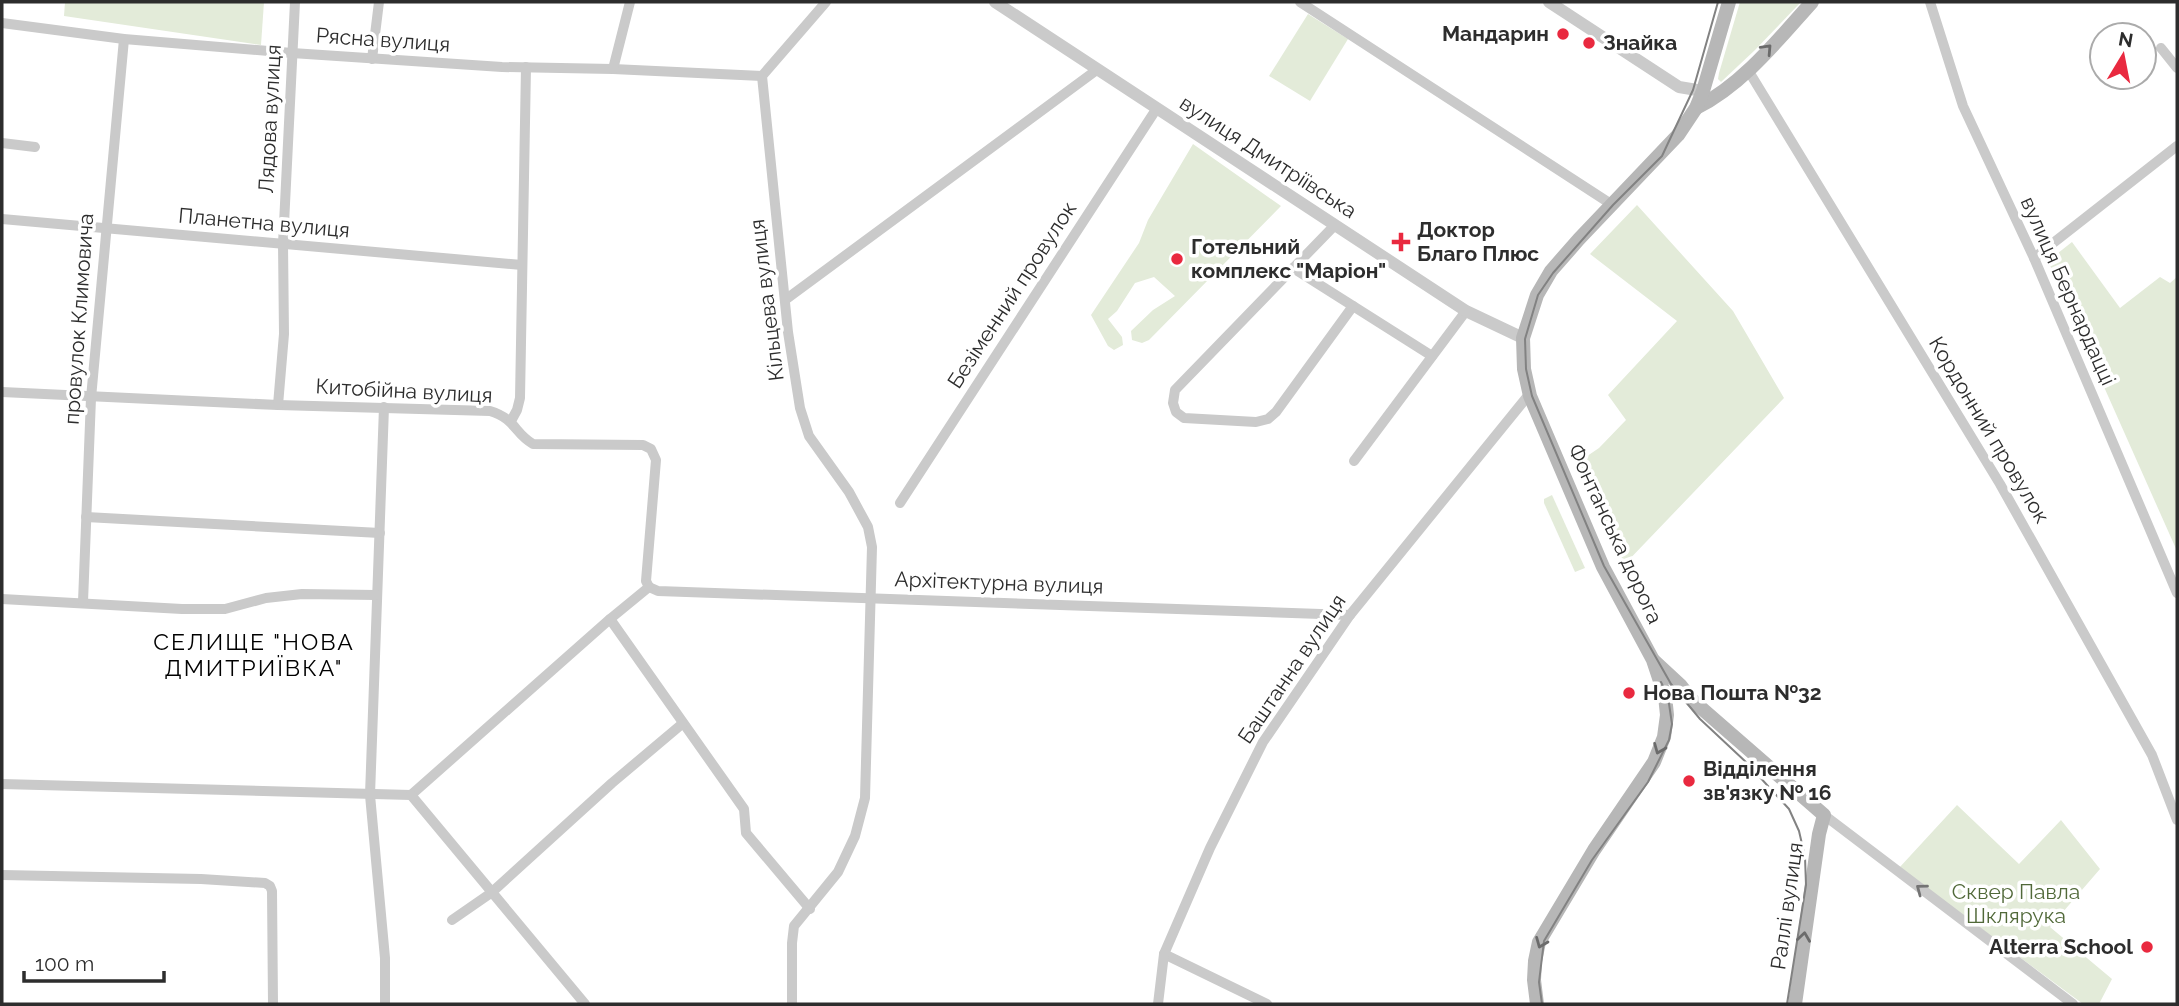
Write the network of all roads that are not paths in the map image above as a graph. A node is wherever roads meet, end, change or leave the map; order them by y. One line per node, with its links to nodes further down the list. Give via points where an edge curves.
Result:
1 (295, 2): 14 (street, Лядова вулиця)
2 (379, 2): 15 (street)
3 (630, 2): 18 (street)
4 (826, 2): 21 (street)
5 (995, 2): 19 (street, вулиця Дмитріївська)
6 (1300, 2): 27 (street)
7 (1549, 2): 22 (street, via 1679,87)
8 (1729, 2): 22 (main road)
9 (1812, 2): 20 (main road, Фонтанська дорога, one-way to 9)
10 (1930, 2): 32 (street, вулиця Бернардацці, via 1963,106)
11 (2, 23): 12 (street, Рясна вулиця)
12 (124, 39): 14 (street, Рясна вулиця); 30 (street, провулок Климовича)
13 (2161, 48): 17 (street)
14 (292, 53): 15 (street, Рясна вулиця); 31 (street, Лядова вулиця)
15 (372, 59): 16 (street, Рясна вулиця)
16 (526, 67): 18 (street, Рясна вулиця); 33 (street)
17 (2177, 68)
18 (613, 69): 21 (street, Рясна вулиця)
19 (1098, 69): 23 (street, вулиця Дмитріївська); 35 (street)
20 (1748, 69): 22 (main road, Фонтанська дорога); 66 (street, Кордонний провулок, via 2000,484 2152,755)
21 (762, 76): 35 (street, Кільцева вулиця)
22 (1708, 90): 27 (main road, Фонтанська дорога, via 1678,135)
23 (1157, 108): 29 (street, вулиця Дмитріївська); 47 (street, Безіменний провулок)
24 (2, 143): 26 (street)
25 (2177, 146): 32 (street)
26 (35, 147)
27 (1611, 204): 38 (main road, Фонтанська дорога, via 1551,271 1537,295)
28 (2, 219): 30 (street, Планетна вулиця)
29 (1335, 225): 34 (street); 37 (street, вулиця Дмитріївська)
30 (105, 228): 31 (street, Планетна вулиця); 42 (street, провулок Климовича)
31 (283, 244): 33 (street, Планетна вулиця); 43 (street, Лядова вулиця, via 284,334)
32 (2034, 258): 51 (street, вулиця Бернардацці)
33 (522, 265): 45 (street, via 520,398)
34 (1293, 268): 36 (street); 36 (street, via 1175,390 1176,412 1184,418 1268,419)
35 (785, 300): 54 (street, Кільцева вулиця, via 800,408 809,436 868,527)
36 (1353, 306): 39 (street)
37 (1466, 311): 38 (street, вулиця Дмитріївська); 39 (street)
38 (1523, 338): 41 (main road, Фонтанська дорога)
39 (1432, 356): 46 (street)
40 (2, 393): 42 (street, Китобійна вулиця)
41 (1530, 396): 56 (street, Баштанна вулиця); 58 (main road, Фонтанська дорога, via 1602,567)
42 (91, 398): 43 (street, Китобійна вулиця); 48 (street, провулок Климовича)
43 (278, 405): 44 (street, Китобійна вулиця)
44 (384, 407): 45 (street, Китобійна вулиця, via 490,411); 49 (street)
45 (511, 421): 50 (street, Китобійна вулиця, via 533,443 643,446 654,452)
46 (1354, 461)
47 (900, 503)
48 (86, 517): 49 (street); 55 (street, провулок Климовича)
49 (380, 533): 52 (street)
50 (649, 587): 54 (street, Архітектурна вулиця, via 658,592); 57 (street)
51 (2177, 593)
52 (376, 595): 55 (street, via 302,594 225,610); 63 (street)
53 (2, 598): 55 (street)
54 (870, 598): 56 (street, Архітектурна вулиця); 67 (street, Кільцева вулиця, via 865,798 855,836)
55 (83, 602)
56 (1350, 615): 73 (street, Баштанна вулиця, via 1263,742)
57 (610, 619): 61 (street); 64 (street)
58 (1653, 660): 59 (main road); 60 (main road, Фонтанська дорога)
59 (1692, 700): 60 (main road, via 1677,694); 65 (main road)
60 (1666, 707): 80 (main road, Фонтанська дорога, one-way to 80, via 1664,737 1654,762 1539,942 1534,970)
61 (682, 724): 70 (street); 71 (street, via 744,809 746,833)
62 (2, 784): 63 (street)
63 (370, 795): 64 (street); 75 (street)
64 (411, 795): 70 (street)
65 (1824, 815): 81 (main road, Раллі вулиця, one-way to 65); 82 (street, one-way to 65)
66 (2177, 820)
67 (838, 872): 69 (street); 71 (street)
68 (2, 874): 74 (street, via 265,883 272,891)
69 (838, 885)
70 (491, 893): 72 (street); 76 (street)
71 (810, 909): 77 (street, via 794,926)
72 (452, 920)
73 (1164, 954): 78 (street, Баштанна вулиця); 79 (street)
74 (273, 1004)
75 (385, 1004)
76 (584, 1004)
77 (792, 1004)
78 (1158, 1004)
79 (1267, 1004)
80 (1537, 1004)
81 (1795, 1004)
82 (2073, 1004)

